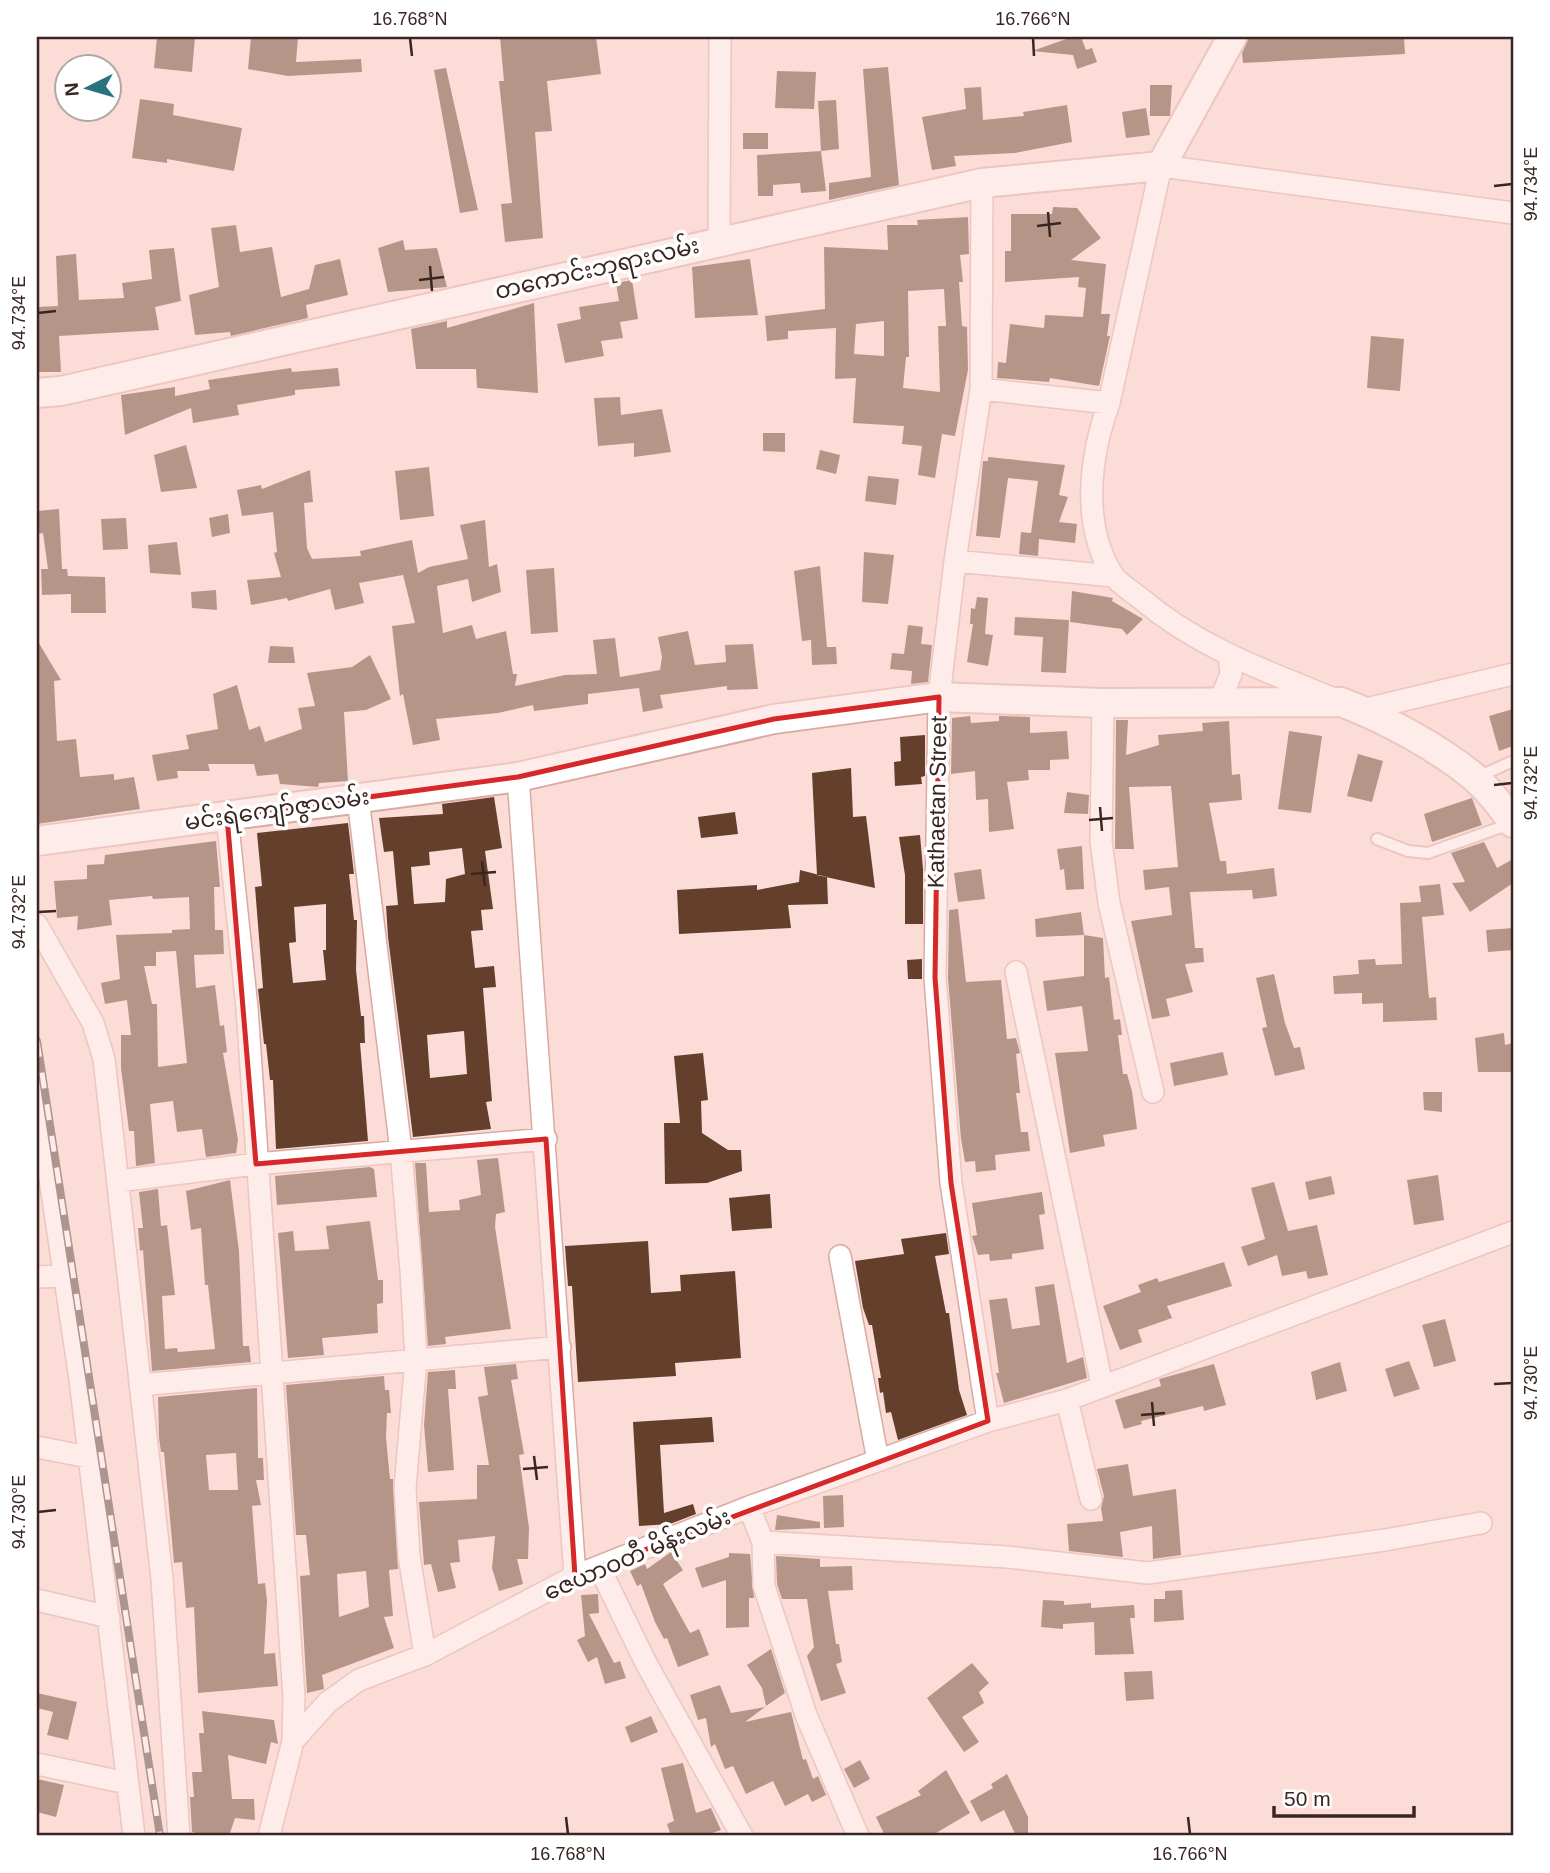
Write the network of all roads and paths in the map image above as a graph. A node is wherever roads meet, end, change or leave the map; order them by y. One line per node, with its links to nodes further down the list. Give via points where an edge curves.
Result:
1 (720, 37): 6 (street)
2 (1232, 37): 3 (street)
3 (1161, 166): 4 (street, တကောင်းဘုရားလမ်း); 5 (street); 9 (street)
4 (982, 183): 6 (street, တကောင်းဘုရားလမ်း); 7 (street, Kathaetan Street)
5 (1513, 213)
6 (719, 240): 8 (street, တကောင်းဘုရားလမ်း)
7 (981, 389): 9 (street); 10 (street, Kathaetan Street)
8 (37, 393)
9 (1109, 403): 11 (street, via 1099,431 1091,497 1096,534)
10 (955, 561): 11 (street); 14 (street, Kathaetan Street)
11 (1113, 576): 12 (street, via 1173,626)
12 (1229, 656): 15 (street, via 1231,674); 17 (street)
13 (1513, 674): 17 (street)
14 (939, 697): 16 (street, မင်းရဲကျော်ဇွာလမ်း); 19 (street, မင်းရဲကျော်ဇွာလမ်း, via 774,719); 44 (street, Kathaetan Street, via 935,978 951,1183)
15 (1219, 703): 16 (street, မင်းရဲကျော်ဇွာလမ်း); 17 (street, မင်းရဲကျော်ဇွာလမ်း)
16 (1102, 704): 29 (street, via 1101,841 1109,903)
17 (1351, 706): 20 (street)
18 (1513, 761): 20 (lane)
19 (518, 777): 21 (street, မင်းရဲကျော်ဇွာလမ်း); 30 (street)
20 (1476, 778): 23 (street)
21 (358, 798): 22 (street, မင်းရဲကျော်ဇွာလမ်း); 31 (street)
22 (227, 816): 25 (street, မင်းရဲကျော်ဇွာလမ်း); 32 (street, via 247,1008)
23 (1513, 823): 24 (lane, via 1427,853 1408,852)
24 (1377, 839)
25 (37, 841)
26 (37, 925): 33 (street, via 93,1023 104,1059)
27 (1016, 972): 42 (street)
28 (37, 1092): 36 (street)
29 (1153, 1092)
30 (546, 1139): 31 (street); 38 (street)
31 (401, 1152): 32 (street); 39 (street)
32 (256, 1164): 33 (street); 40 (street)
33 (118, 1181): 41 (street)
34 (1513, 1232): 42 (street, ဇေယာဝတီ မိန်းလမ်း)
35 (840, 1256): 47 (street)
36 (64, 1276): 37 (street); 46 (street)
37 (37, 1277)
38 (560, 1347): 39 (street); 53 (street)
39 (416, 1359): 40 (street); 56 (street, via 405,1488 409,1556)
40 (270, 1372): 41 (street); 57 (street, via 294,1697)
41 (140, 1385): 61 (street, via 162,1579)
42 (1102, 1385): 43 (street, ဇေယာဝတီ မိန်းလမ်း)
43 (1067, 1400): 44 (street, ဇေယာဝတီ မိန်းလမ်း); 48 (street)
44 (988, 1421): 47 (street, ဇေယာဝတီ မိန်းလမ်း)
45 (37, 1447): 46 (street)
46 (88, 1457): 55 (street)
47 (878, 1461): 49 (street, ဇေယာဝတီ မိန်းလမ်း)
48 (1091, 1499)
49 (749, 1507): 51 (street); 52 (street, ဇေယာဝတီ မိန်းလမ်း)
50 (1480, 1523): 51 (street, via 1148,1573 1007,1557)
51 (762, 1542): 64 (street, via 764,1586 802,1702)
52 (599, 1567): 53 (street, ဇေယာဝတီ မိန်းလမ်း); 63 (street)
53 (575, 1576): 56 (street, ဇေယာဝတီ မိန်းလမ်း)
54 (37, 1600): 55 (street)
55 (109, 1616): 59 (street)
56 (425, 1655): 57 (street, ဇေယာဝတီ မိန်းလမ်း, via 359,1680 328,1702)
57 (293, 1741): 62 (street, ဇေယာဝတီ မိန်းလမ်း)
58 (37, 1764): 59 (street)
59 (127, 1783): 60 (street)
60 (134, 1836)
61 (178, 1836)
62 (269, 1836)
63 (742, 1836)
64 (858, 1836)

